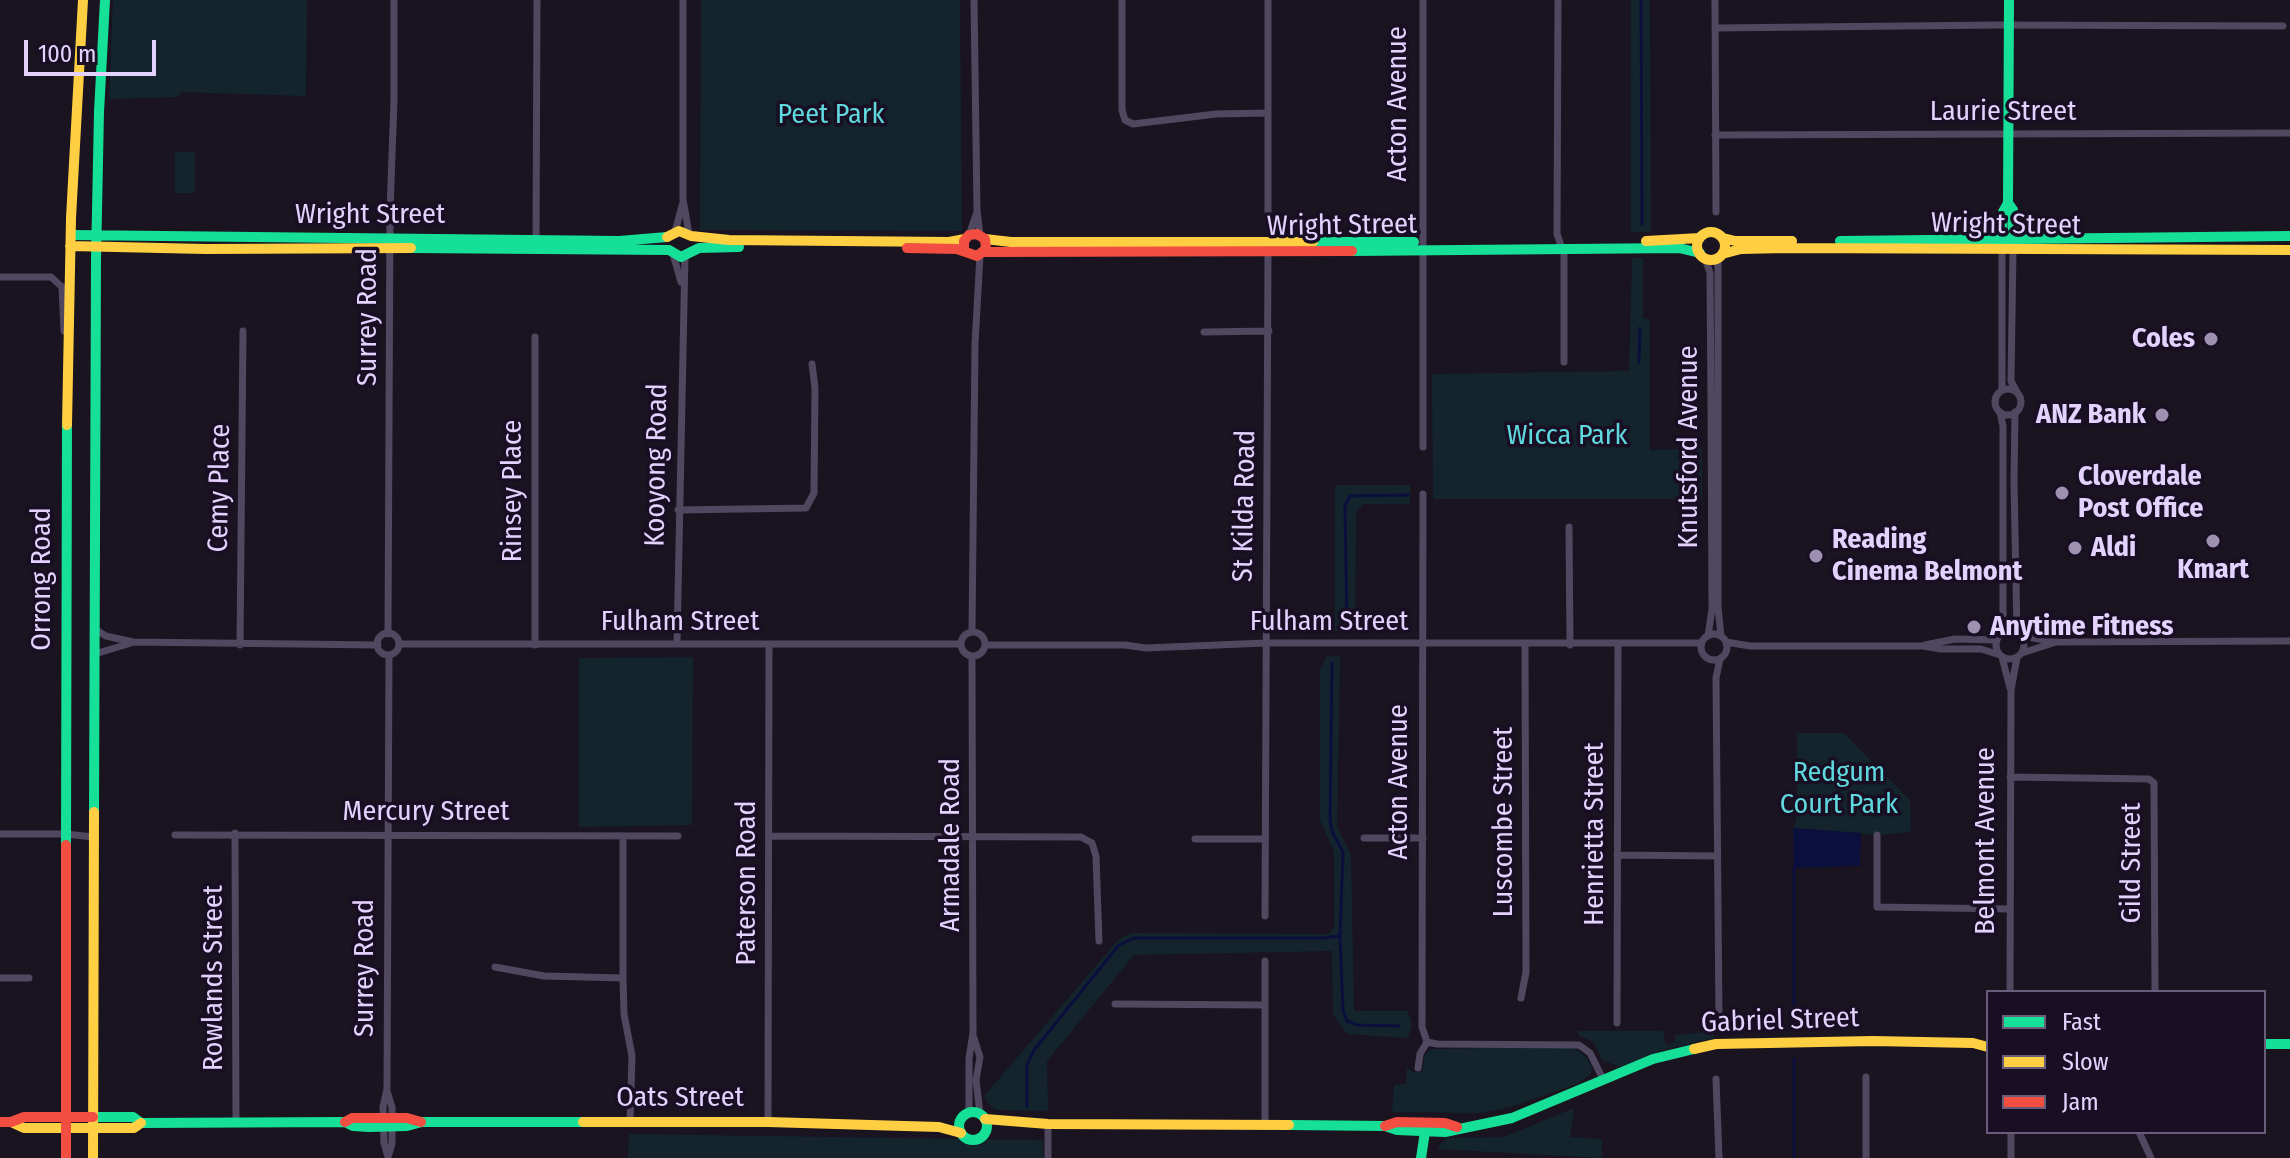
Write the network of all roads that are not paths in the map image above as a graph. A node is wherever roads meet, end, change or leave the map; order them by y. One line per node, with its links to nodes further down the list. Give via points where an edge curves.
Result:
1 (83, 0): 28 (main road, Orrong Road)
2 (105, 0): 29 (main road, Orrong Road)
3 (394, 0): 30 (street, Surrey Road)
4 (537, 0): 31 (street)
5 (683, 0): 20 (street)
6 (974, 0): 34 (street)
7 (1122, 0): 16 (street, via 1125,120 1133,124)
8 (1268, 0): 16 (street)
9 (1423, 0): 35 (street, Acton Avenue)
10 (1558, 0): 32 (street)
11 (1715, 0): 15 (street)
12 (2009, 0): 14 (main road, Belmont Avenue)
13 (2283, 26): 14 (street)
14 (2009, 27): 15 (street); 18 (main road, Belmont Avenue)
15 (1715, 28): 19 (street)
16 (1267, 113): 22 (street)
17 (2290, 133): 18 (street, Laurie Street)
18 (2009, 134): 19 (street, Laurie Street); 33 (main road, Belmont Avenue, via 2008,203 2003,212)
19 (1715, 135): 21 (street)
20 (683, 199): 23 (street); 24 (street)
21 (1716, 212)
22 (1268, 218)
23 (672, 234): 24 (main road, Wright Street); 31 (main road, Wright Street, via 645,241); 38 (main road)
24 (690, 235): 34 (main road, Wright Street); 38 (main road, via 694,245)
25 (2290, 236): 33 (main road, Wright Street)
26 (1700, 238): 27 (main road, Wright Street, via 1711,232); 32 (main road, Wright Street); 39 (main road)
27 (1723, 238): 33 (main road, Wright Street); 40 (main road)
28 (70, 240): 29 (main road, Wright Street); 46 (main road, Orrong Road)
29 (97, 242): 30 (main road, Wright Street); 57 (main road, Orrong Road)
30 (390, 242): 31 (main road, Wright Street); 60 (street, Surrey Road)
31 (536, 243): 38 (main road, Wright Street)
32 (1560, 244): 35 (main road, Wright Street); 39 (main road, Wright Street, via 1679,248); 47 (street)
33 (2007, 244): 37 (main road, Wright Street); 40 (main road, Wright Street, via 1751,248); 49 (street, Belmont Avenue); 50 (street, Belmont Avenue, via 2011,381)
34 (975, 245): 36 (main road, Wright Street); 38 (main road, Wright Street, via 709,247); 58 (street)
35 (1421, 245): 36 (main road, Wright Street); 53 (street, Acton Avenue)
36 (1268, 247): 43 (street, St Kilda Road)
37 (2290, 250)
38 (680, 253): 55 (street, Kooyong Road)
39 (1703, 256): 40 (main road, Wright Street); 62 (street, Knutsford Avenue, via 1710,273)
40 (1720, 256): 63 (street, Knutsford Avenue, via 1718,607)
41 (0, 277): 46 (street, via 51,277 62,287 62,324)
42 (243, 331): 76 (street, Cemy Place)
43 (1269, 331): 44 (street); 69 (street, St Kilda Road)
44 (1204, 332)
45 (535, 337): 78 (street, Rinsey Place)
46 (68, 342): 96 (main road, Orrong Road)
47 (1564, 362)
48 (812, 364): 55 (street, via 814,493 806,508)
49 (2002, 390): 50 (street); 51 (street, Belmont Avenue, via 1995,399)
50 (2017, 392): 52 (street, Belmont Avenue, via 2020,404)
51 (2000, 412): 52 (street); 59 (street, Belmont Avenue)
52 (2015, 412): 61 (street, Belmont Avenue)
53 (1423, 447)
54 (1423, 494): 73 (street, Acton Avenue)
55 (678, 510): 68 (street, Kooyong Road)
56 (1569, 527): 80 (street)
57 (96, 630): 66 (street); 84 (main road, Orrong Road)
58 (972, 632): 72 (street); 79 (street, via 979,633)
59 (2003, 632): 61 (street); 64 (street)
60 (388, 634): 70 (street); 77 (street)
61 (2019, 634): 67 (street); 86 (street, Belmont Avenue, via 2024,645)
62 (1708, 636): 63 (street); 83 (street)
63 (1723, 639): 81 (street); 89 (street)
64 (1996, 640): 82 (street, via 1955,639); 88 (street, Belmont Avenue)
65 (2290, 641): 67 (street)
66 (133, 642): 76 (street); 84 (street)
67 (2058, 642): 86 (street)
68 (677, 643): 71 (street, Fulham Street); 78 (street, Fulham Street)
69 (1265, 643): 73 (street, Fulham Street); 79 (street, Fulham Street, via 1146,648); 108 (street, St Kilda Road)
70 (399, 644): 78 (street, Fulham Street); 85 (street)
71 (769, 644): 72 (street, Fulham Street); 102 (street, Paterson Road)
72 (961, 644): 87 (street)
73 (1423, 644): 74 (street, Fulham Street); 106 (street, Acton Avenue)
74 (1525, 644): 80 (street, Fulham Street); 121 (street, Luscombe Street, via 1526,972)
75 (1618, 644): 80 (street, Fulham Street); 83 (street, Fulham Street); 109 (street, Henrietta Street)
76 (240, 645): 77 (street)
77 (378, 645): 85 (street)
78 (535, 645)
79 (985, 645): 87 (street)
80 (1570, 645)
81 (1750, 646): 82 (street); 89 (street)
82 (1923, 646): 88 (street, via 1981,649)
83 (1701, 647): 90 (street)
84 (95, 654): 103 (main road, Orrong Road)
85 (389, 655): 97 (street, Surrey Road)
86 (2019, 655): 88 (street); 92 (street, Belmont Avenue)
87 (972, 656): 104 (street, Armadale Road)
88 (2001, 656): 92 (street, Belmont Avenue)
89 (1722, 657): 90 (street); 91 (street)
90 (1710, 660): 91 (street)
91 (1716, 678): 110 (street)
92 (2011, 690): 93 (street, Belmont Avenue)
93 (2010, 777): 111 (street, Belmont Avenue); 120 (street, Gild Street, via 2154,783)
94 (235, 833): 97 (street, Mercury Street); 98 (street, Mercury Street); 143 (street, Rowlands Street)
95 (0, 834): 96 (street)
96 (65, 834): 103 (street); 142 (main road, Orrong Road)
97 (387, 834): 100 (street, Mercury Street); 140 (street, Surrey Road)
98 (175, 835)
99 (1877, 835): 111 (street, via 1877,907)
100 (623, 836): 101 (street, Mercury Street); 118 (street)
101 (678, 836)
102 (769, 836): 104 (street); 141 (street, Paterson Road)
103 (94, 837): 139 (main road, Orrong Road)
104 (974, 838): 113 (street, via 1081,837 1092,843); 136 (street, Armadale Road, via 969,1058)
105 (1364, 838): 106 (street)
106 (1423, 838): 127 (street, Acton Avenue, via 1422,1027)
107 (1195, 839): 108 (street)
108 (1265, 839): 112 (street, St Kilda Road)
109 (1617, 855): 110 (street); 125 (street, Henrietta Street)
110 (1717, 856): 124 (street)
111 (2010, 909): 119 (street, Belmont Avenue)
112 (1265, 916)
113 (1099, 941)
114 (1265, 961): 123 (street)
115 (495, 967): 118 (street, via 544,976)
116 (0, 978): 117 (street)
117 (29, 978)
118 (623, 978): 137 (street, via 632,1056)
119 (2010, 990)
120 (2155, 990)
121 (1521, 998)
122 (1115, 1004): 123 (street)
123 (1265, 1005): 145 (street)
124 (1719, 1019)
125 (1617, 1023)
126 (1986, 1040): 128 (main road, Gabriel Street)
127 (1427, 1042): 132 (street, Acton Avenue); 134 (street, via 1579,1045 1590,1053)
128 (1973, 1043): 131 (main road, Gabriel Street); 134 (main road, Gabriel Street, via 1716,1044 1653,1059)
129 (2266, 1044): 130 (main road)
130 (2290, 1044)
131 (1986, 1046)
132 (1418, 1068)
133 (1866, 1077): 158 (street)
134 (1603, 1079): 147 (main road, Gabriel Street, via 1512,1118 1445,1132)
135 (1716, 1079): 157 (street)
136 (974, 1116): 144 (main road, Oats Street); 146 (main road, Oats Street); 148 (main road, via 959,1126); 149 (main road)
137 (630, 1121): 140 (main road, Oats Street); 141 (main road, Oats Street)
138 (5, 1122): 142 (main road, Oats Street, via 24,1117)
139 (93, 1122): 142 (main road, Oats Street); 143 (main road, Oats Street, via 134,1128 141,1123); 154 (main road, Orrong Road)
140 (387, 1122): 143 (main road, Oats Street, via 352,1118); 155 (street, Surrey Road)
141 (768, 1122): 146 (main road, Oats Street)
142 (66, 1123): 153 (main road, Orrong Road)
143 (236, 1123)
144 (1048, 1124): 145 (main road, Oats Street); 149 (main road, Oats Street); 156 (street)
145 (1265, 1125): 147 (main road, Oats Street)
146 (939, 1127): 148 (main road, Oats Street)
147 (1421, 1127): 152 (main road)
148 (961, 1133): 149 (main road, Oats Street, via 975,1141)
149 (986, 1133)
150 (2011, 1134): 159 (street)
151 (2140, 1134): 160 (street)
152 (1421, 1155)
153 (66, 1158)
154 (93, 1158)
155 (388, 1158)
156 (1048, 1158)
157 (1719, 1158)
158 (1866, 1158)
159 (2011, 1158)
160 (2151, 1158)

